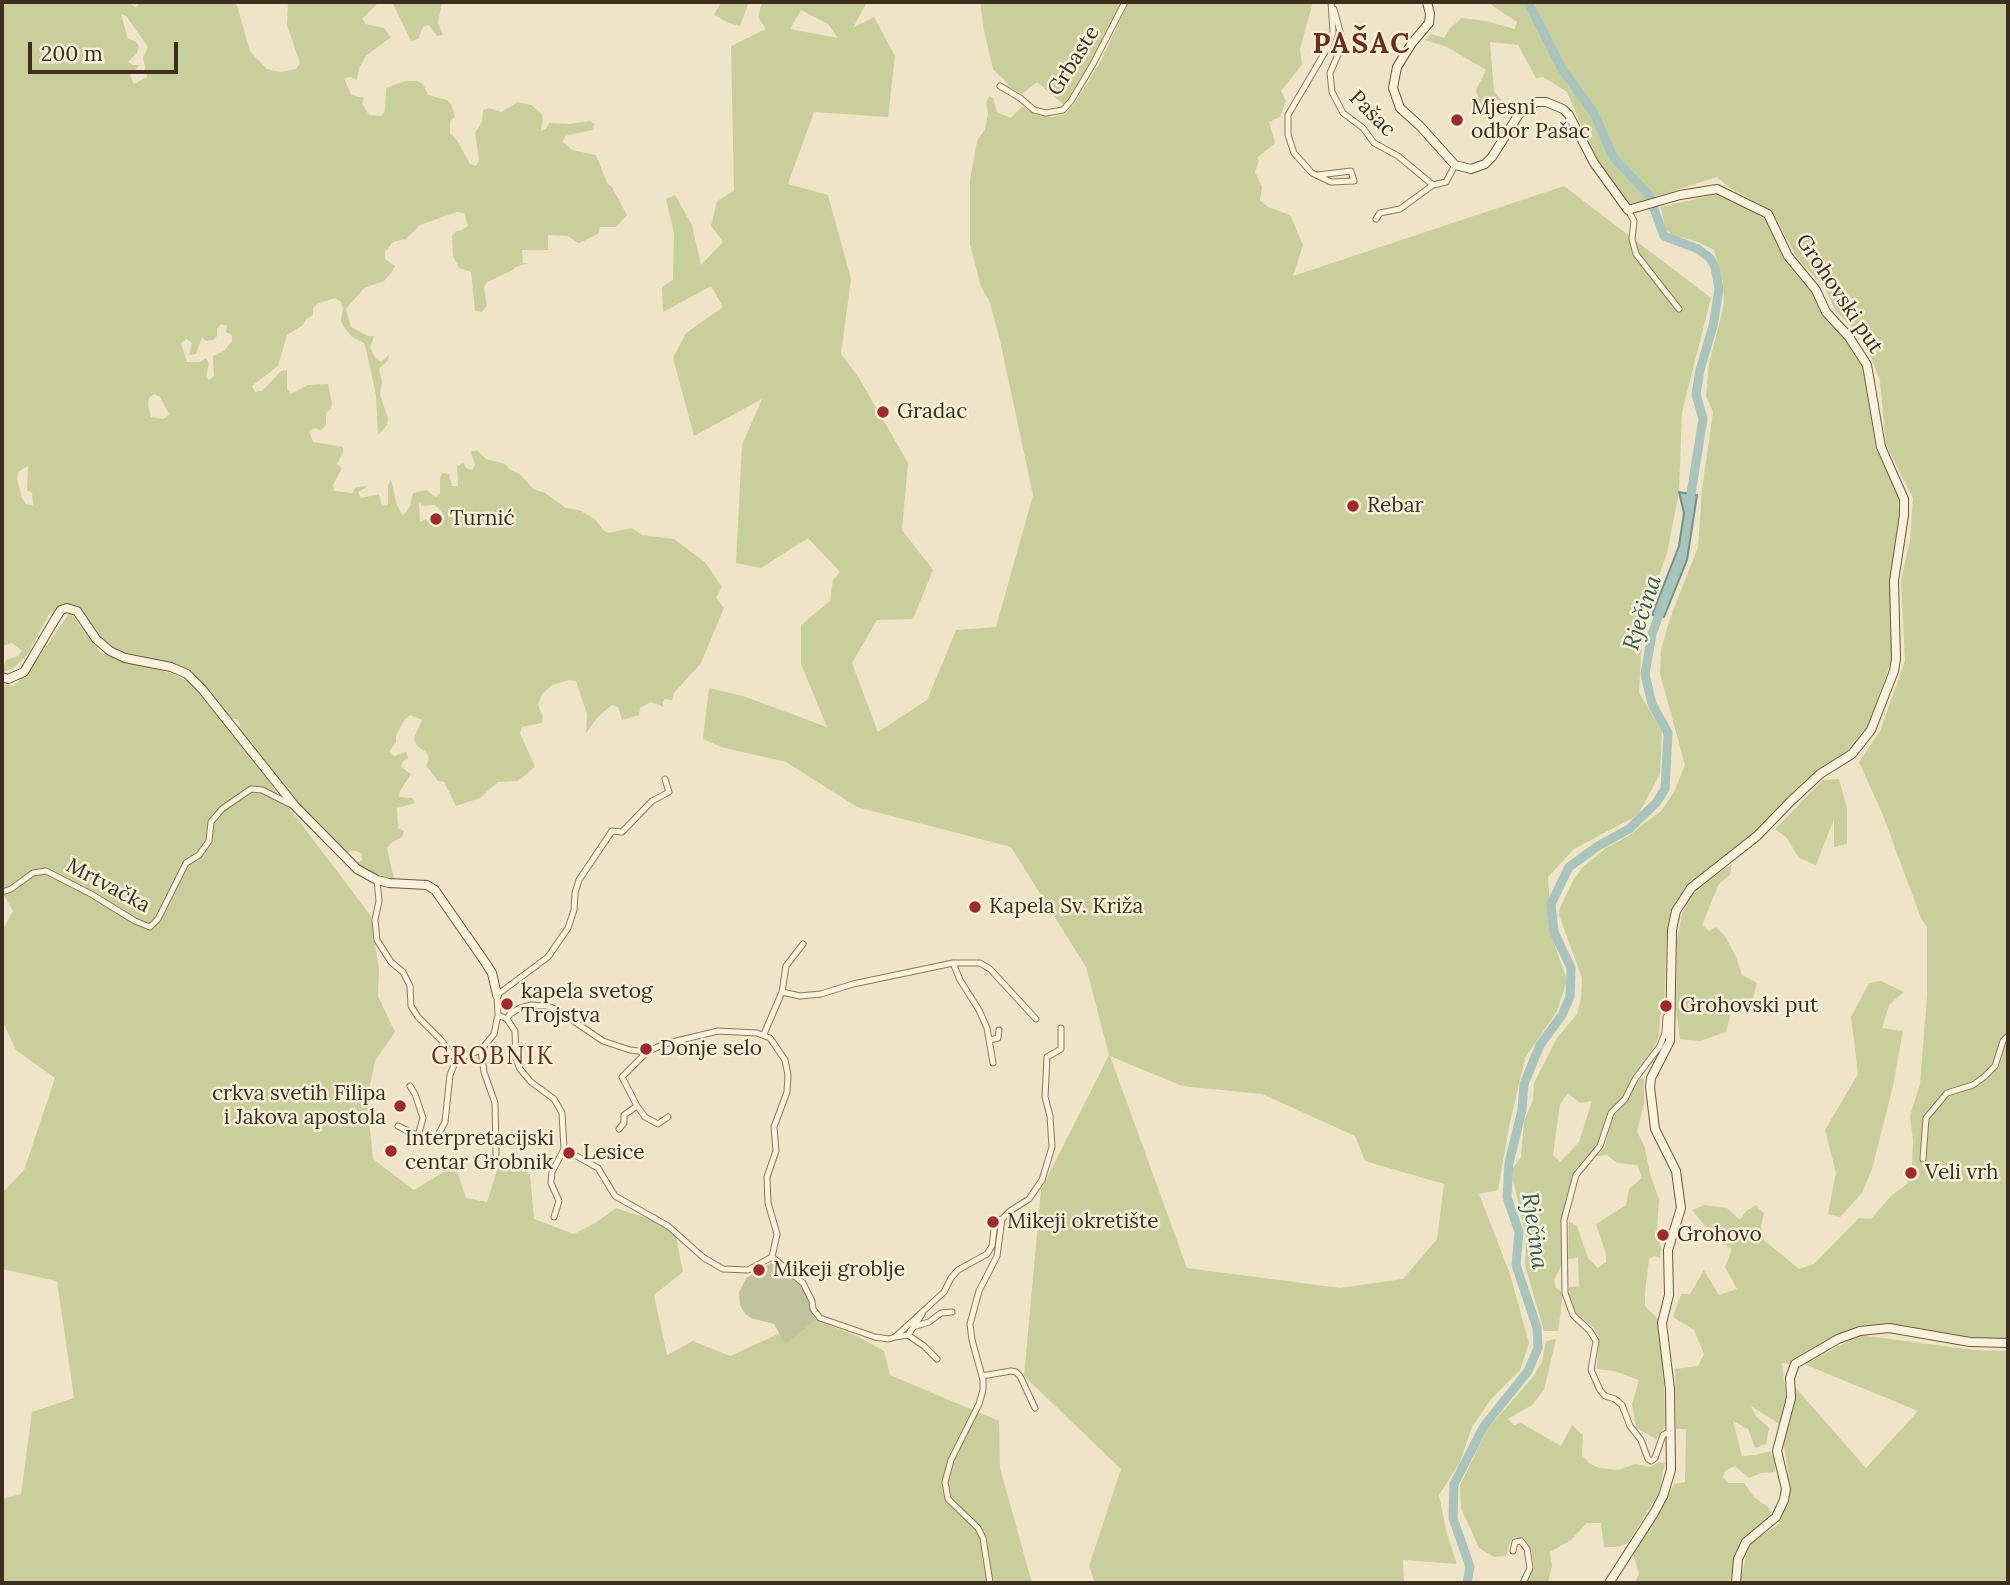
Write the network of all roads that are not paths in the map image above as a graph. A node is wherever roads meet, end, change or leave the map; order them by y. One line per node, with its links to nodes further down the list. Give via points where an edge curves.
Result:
1 (1125, 2): 4 (street, Grbaste, via 1063,110 1034,110)
2 (1427, 2): 5 (main road, via 1429,23 1397,68 1393,88 1401,108)
3 (1332, 4): 6 (street, Pašac, via 1333,32 1328,47 1292,106 1287,124 1294,153); 7 (street, Pašac, via 1343,43 1330,72 1336,104 1374,144 1398,156)
4 (1000, 86)
5 (1455, 165): 7 (street, via 1446,182); 8 (main road, via 1471,169 1485,164 1527,106 1554,104 1569,115 1594,163)
6 (1318, 175): 6 (street, via 1351,172 1354,181 1331,182)
7 (1433, 185): 9 (street, via 1400,209 1380,213)
8 (1632, 210): 10 (street, via 1636,254); 20 (main road, Grohovski put, via 1717,189 1768,214 1788,256 1867,365 1881,447 1904,499 1894,581 1896,659 1871,730 1852,754 1820,774 1757,836 1684,895 1672,930)
9 (1376, 219)
10 (1679, 309)
11 (2, 677): 13 (main road, via 24,672 61,610 77,611 110,651 187,674)
12 (665, 779): 19 (street, via 669,792 622,832 612,831 579,880 568,928 548,957)
13 (295, 806): 14 (main road, via 357,869); 15 (street, Mrtvačka, via 251,789 222,810 211,822 209,841 186,863 159,919 150,926 46,871 33,873)
14 (377, 880): 19 (main road, via 427,885 435,890 492,972); 31 (street, via 377,940 403,972 418,1017)
15 (2, 892)
16 (803, 944): 18 (street, via 786,966)
17 (953, 963): 18 (street, via 821,994); 23 (street, via 980,963 990,969); 28 (street)
18 (782, 992): 26 (street)
19 (497, 995): 21 (street)
20 (1671, 1012): 54 (main road, Grohovski put, via 1670,1041 1650,1087 1655,1129 1676,1171 1681,1208 1668,1250 1669,1295 1662,1323); 54 (street, via 1660,1046 1625,1100 1611,1113 1601,1146 1576,1175 1564,1230 1565,1293 1573,1315 1596,1341 1591,1370 1600,1390 1622,1405 1651,1461 1661,1438)
21 (498, 1015): 22 (street); 29 (street, via 494,1034)
22 (507, 1018): 30 (street, via 531,1004 547,1006 603,1041); 39 (street, via 515,1031 520,1069 554,1098 562,1112)
23 (1036, 1019)
24 (1061, 1028): 43 (street, via 1061,1049 1047,1057 1045,1097 1052,1147 1047,1169 1034,1194)
25 (999, 1030): 28 (street, via 998,1038)
26 (764, 1034): 30 (street, via 718,1031); 44 (street, via 785,1060 788,1075 774,1127 776,1151 767,1177 768,1203 777,1234)
27 (2008, 1036): 41 (street, via 1995,1066 1973,1085 1947,1093 1926,1118)
28 (990, 1040): 32 (street)
29 (481, 1050): 31 (street); 40 (street, via 495,1103)
30 (647, 1052): 34 (street, via 622,1077)
31 (456, 1060): 38 (street, via 439,1134 434,1139)
32 (993, 1063)
33 (410, 1086): 38 (street, via 423,1118)
34 (637, 1106): 35 (street, via 658,1124); 37 (street, via 624,1115)
35 (668, 1117)
36 (398, 1126): 38 (street)
37 (619, 1129)
38 (418, 1136)
39 (564, 1149): 42 (street, via 552,1172 551,1183 559,1201); 44 (street, via 598,1168 615,1196 667,1226 723,1269 748,1270)
40 (496, 1154)
41 (1923, 1159)
42 (554, 1217)
43 (1002, 1219): 45 (street, via 993,1225 992,1246 983,1259 958,1270 944,1292); 52 (street, via 998,1256 979,1291 970,1324)
44 (772, 1257): 49 (street, via 803,1283 820,1318 874,1337)
45 (923, 1310): 47 (street); 49 (street)
46 (952, 1312): 47 (street)
47 (913, 1327): 48 (street)
48 (908, 1335): 49 (street); 51 (street)
49 (895, 1337)
50 (2008, 1343): 59 (main road, via 1969,1342 1889,1328 1838,1339 1795,1364 1777,1451 1786,1489 1784,1500 1776,1517 1746,1542 1738,1559)
51 (937, 1359)
52 (982, 1376): 53 (street, via 1016,1372); 56 (street, via 979,1405 945,1482 948,1499 983,1538)
53 (1035, 1408)
54 (1671, 1431): 58 (main road, Grohovski put, via 1671,1470 1663,1496)
55 (1513, 1551): 57 (street, via 1515,1542 1521,1541 1527,1549 1530,1568)
56 (990, 1583)
57 (1523, 1583)
58 (1609, 1583)
59 (1736, 1583)

